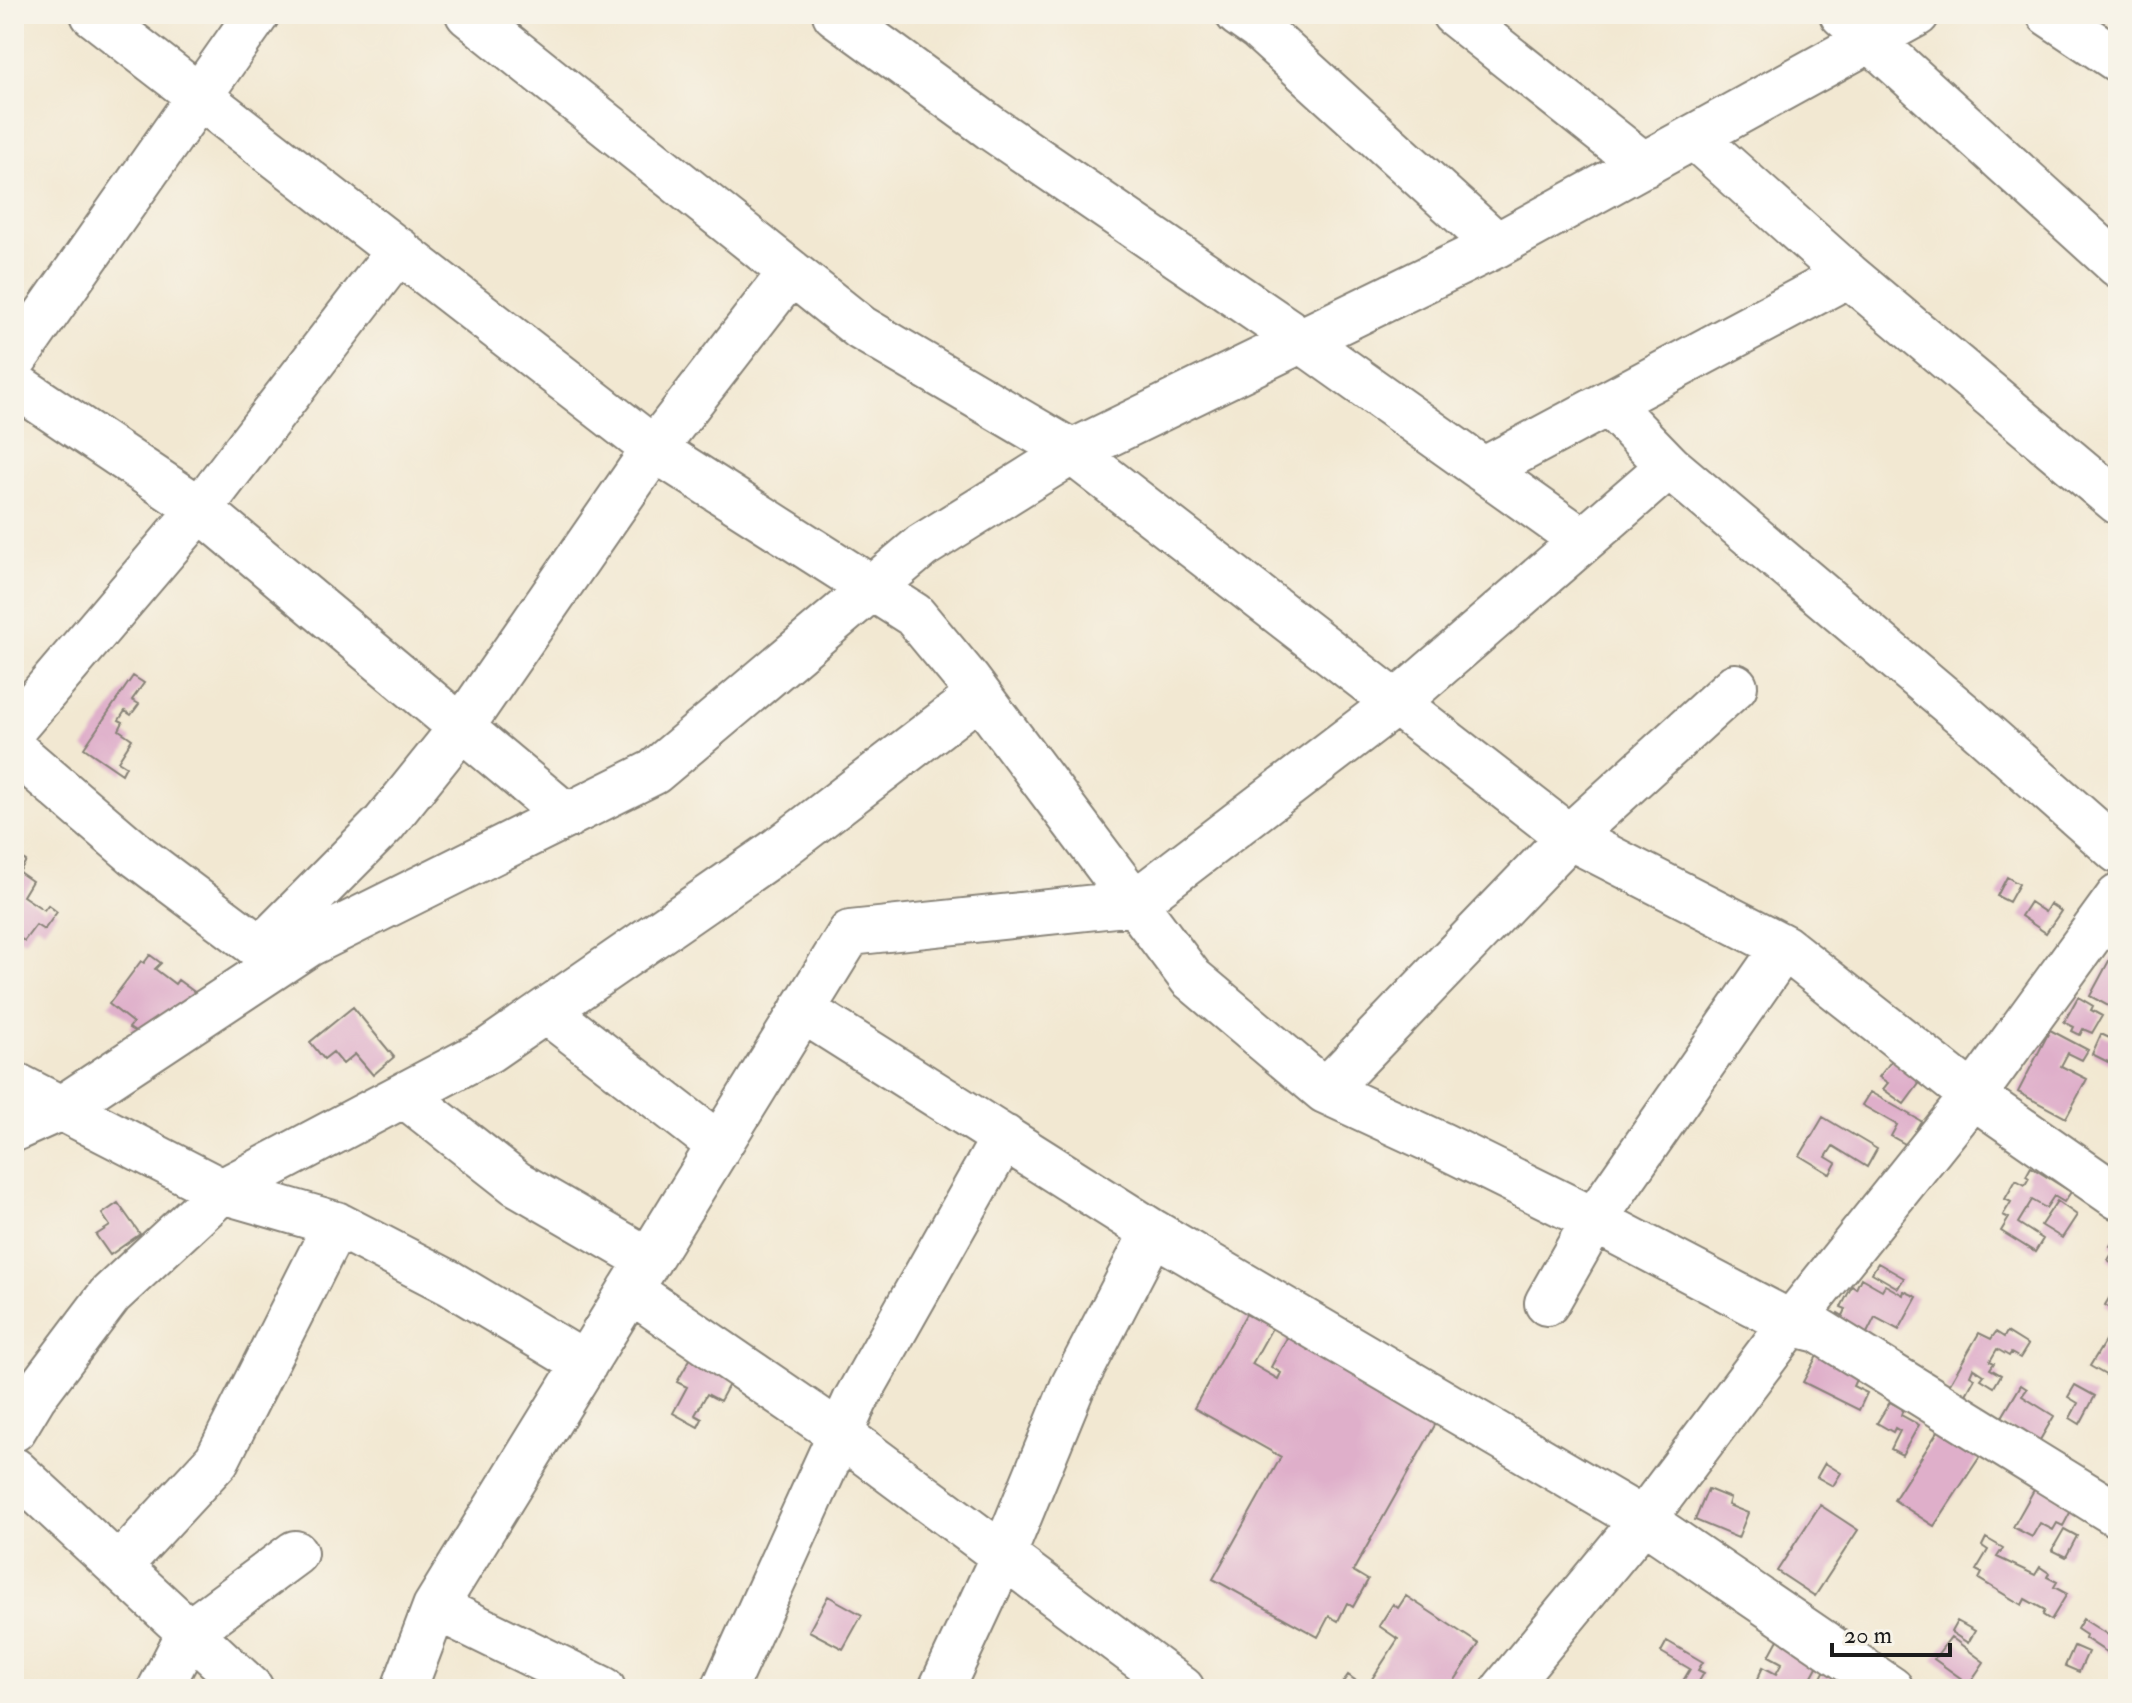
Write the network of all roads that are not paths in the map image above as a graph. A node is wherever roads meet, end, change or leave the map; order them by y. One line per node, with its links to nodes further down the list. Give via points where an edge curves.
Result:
1 (93, 14): 11 (street)
2 (257, 14): 11 (street)
3 (468, 14): 17 (street)
4 (835, 14): 19 (street)
5 (1238, 14): 14 (street)
6 (1454, 14): 13 (street)
7 (1917, 14): 9 (street)
8 (2049, 14): 10 (street)
9 (1856, 27): 12 (street); 16 (street)
10 (2118, 60)
11 (200, 95): 15 (street); 20 (street)
12 (1694, 137): 13 (street); 18 (street)
13 (1644, 165): 14 (street)
14 (1497, 245): 19 (street)
15 (399, 250): 23 (street); 28 (street)
16 (2118, 265)
17 (791, 272): 23 (street); 24 (street, via 861,328)
18 (1848, 275): 22 (street); 27 (street)
19 (1301, 340): 24 (street); 26 (street)
20 (14, 360)
21 (14, 384): 28 (street)
22 (1608, 403): 25 (street); 26 (street)
23 (654, 449): 30 (street); 35 (street)
24 (1072, 452): 30 (street, via 922,546); 33 (street)
25 (1669, 466): 29 (street); 39 (street)
26 (1483, 470): 29 (street)
27 (2118, 502)
28 (200, 509): 34 (street); 35 (street)
29 (1582, 540): 33 (street)
30 (872, 588): 32 (street, via 914,615); 37 (street, via 654,772)
31 (1735, 686): 38 (street)
32 (978, 696): 41 (street); 45 (street, via 775,852)
33 (1396, 703): 38 (street); 41 (street)
34 (14, 728)
35 (461, 728): 37 (street); 43 (street)
36 (14, 750): 43 (street, via 139,857)
37 (567, 816): 43 (street, via 309,944)
38 (1569, 837): 42 (street); 47 (street)
39 (2118, 851)
40 (2118, 897): 49 (street)
41 (1134, 903): 44 (street, via 850,933); 47 (street, via 1191,978)
42 (1784, 947): 49 (street); 56 (street)
43 (270, 956): 50 (street)
44 (802, 1010): 52 (street); 53 (street)
45 (546, 1011): 48 (street, via 489,1050); 53 (street)
46 (14, 1084): 50 (street)
47 (1325, 1091): 56 (street)
48 (404, 1095): 54 (street); 59 (street)
49 (1973, 1096): 55 (street); 61 (street)
50 (63, 1107): 51 (street); 54 (street)
51 (14, 1129)
52 (1004, 1137): 58 (street); 64 (street)
53 (719, 1145): 59 (street)
54 (222, 1191): 57 (street); 63 (street, via 110,1295)
55 (2118, 1197)
56 (1594, 1220): 60 (street); 61 (street)
57 (336, 1224): 62 (street, via 450,1283); 70 (street, via 217,1460)
58 (1153, 1232): 67 (street); 69 (street, via 1072,1388)
59 (639, 1275): 62 (street); 64 (street)
60 (1547, 1303)
61 (1791, 1323): 66 (street, via 1818,1330); 67 (street)
62 (585, 1364): 71 (street)
63 (14, 1429)
64 (840, 1434): 69 (street); 78 (street)
65 (14, 1470): 70 (street)
66 (2118, 1515)
67 (1643, 1520): 73 (street); 81 (street)
68 (295, 1553): 72 (street)
69 (1003, 1556): 79 (street); 80 (street)
70 (119, 1566): 72 (street)
71 (435, 1607): 76 (street); 77 (street)
72 (190, 1631): 74 (street); 75 (street)
73 (1878, 1686)
74 (160, 1689)
75 (251, 1689)
76 (404, 1689)
77 (603, 1689)
78 (724, 1689)
79 (941, 1689)
80 (1182, 1689)
81 (1504, 1689)

